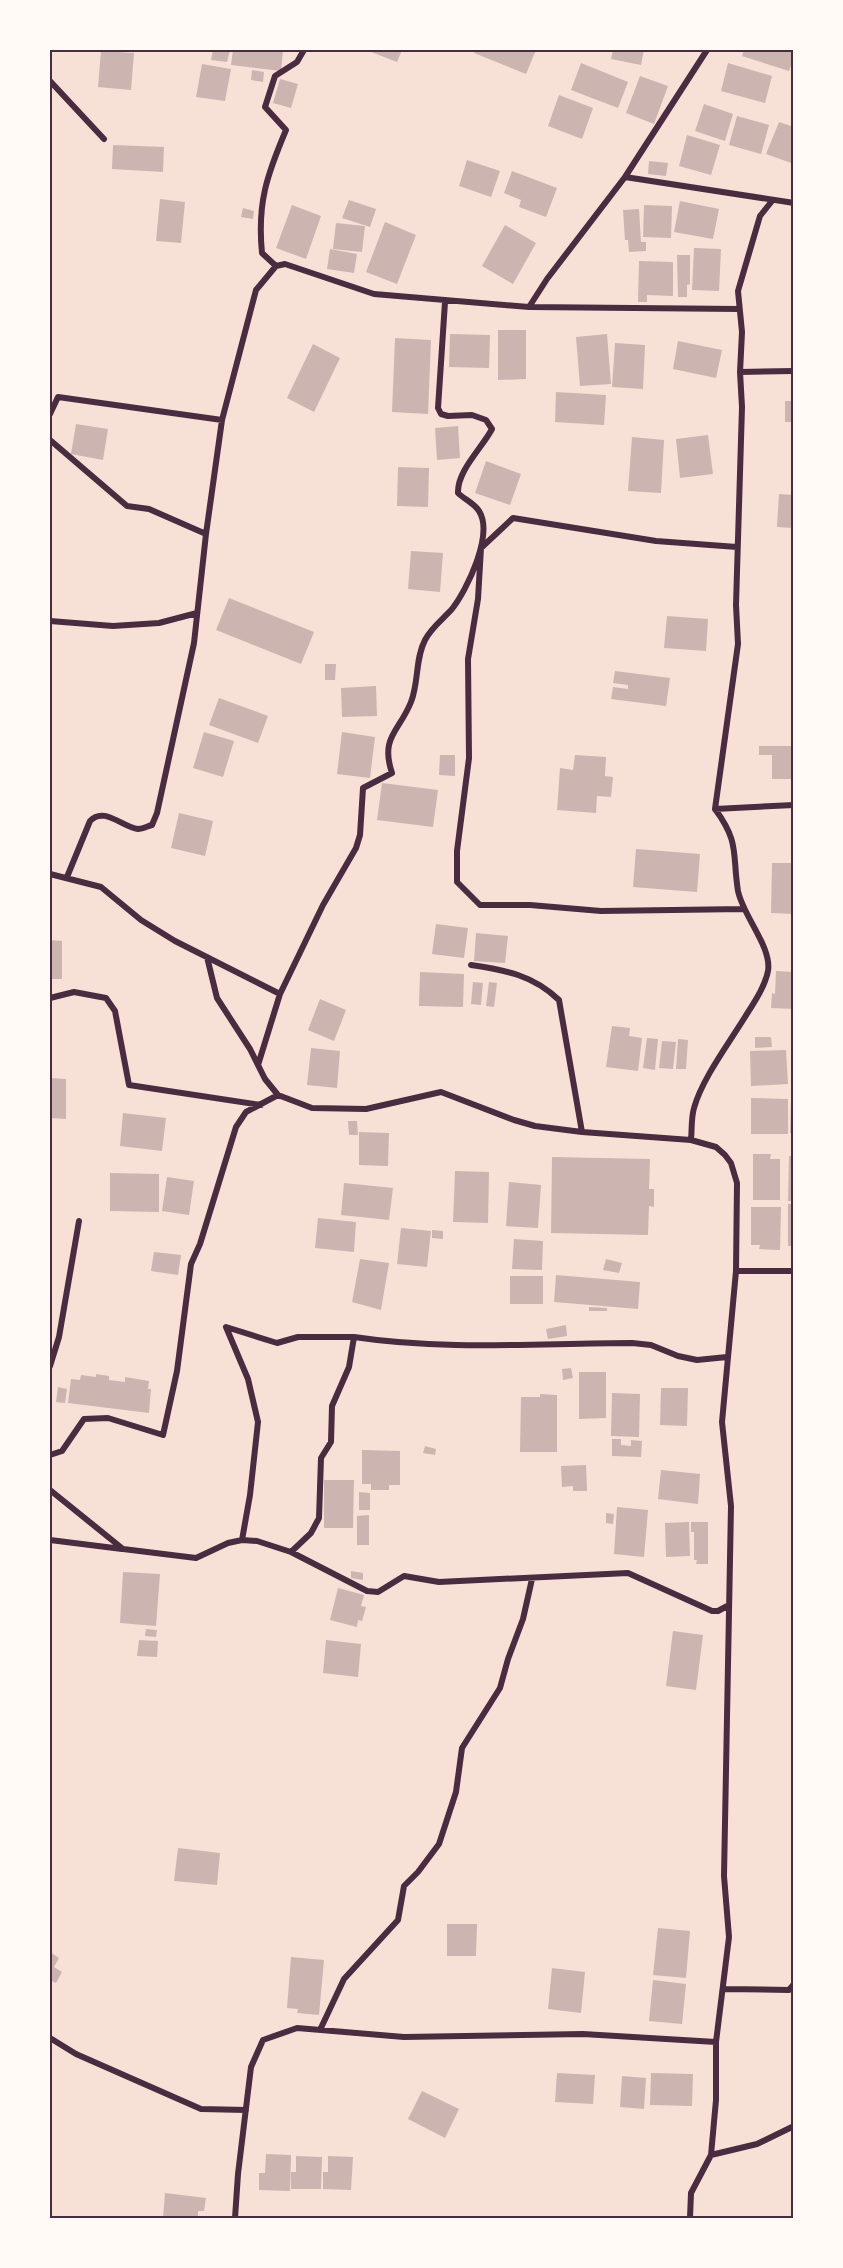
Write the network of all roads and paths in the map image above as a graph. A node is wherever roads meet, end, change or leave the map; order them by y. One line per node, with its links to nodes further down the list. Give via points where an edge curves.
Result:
1 (304, 50): 8 (street, via 297,62 275,76 266,107 286,130 267,177 259,226 262,253)
2 (707, 50): 5 (street)
3 (50, 81): 4 (street)
4 (104, 139)
5 (625, 177): 6 (street); 10 (street)
6 (772, 201): 7 (street); 11 (street, via 760,216 738,291)
7 (794, 203)
8 (276, 266): 9 (street, via 285,264 374,294); 15 (street, via 256,290)
9 (445, 302): 10 (street); 19 (street, via 438,408 448,416 472,415 486,420 492,429 458,486 458,493 479,511)
10 (529, 307): 11 (street)
11 (739, 309): 13 (street)
12 (794, 371): 13 (street)
13 (740, 372): 18 (street)
14 (50, 414): 15 (street, via 58,397)
15 (222, 420): 17 (street)
16 (50, 440): 17 (street, via 127,506 149,509)
17 (206, 534): 20 (street)
18 (737, 547): 19 (street, via 656,541 513,518); 23 (street, via 738,644)
19 (481, 548): 26 (street, via 478,600 468,659 469,758 457,882 480,905 601,911); 29 (street, via 470,581 421,647 412,702 387,752 392,773 363,788 356,848)
20 (197, 613): 21 (street, via 159,623 113,626); 25 (street, via 185,695 158,813 152,825 140,829 101,814 94,816)
21 (50, 621)
22 (794, 805): 23 (street)
23 (715, 809): 26 (street, via 728,826 735,846)
24 (50, 874): 25 (street)
25 (67, 877): 27 (street, via 101,887 141,920)
26 (744, 909): 35 (street, via 766,954 768,971 752,1007 700,1092 693,1110)
27 (207, 957): 29 (street); 31 (street, via 217,998)
28 (471, 965): 34 (street, via 511,971 548,989 559,1000)
29 (280, 994): 31 (street)
30 (50, 998): 33 (street, via 74,992 106,998 115,1011 129,1085)
31 (258, 1065): 32 (street)
32 (278, 1095): 33 (street); 34 (street, via 312,1108 330,1110 366,1109 441,1092 535,1126)
33 (262, 1105): 42 (street, via 246,1112 236,1127 191,1264 177,1371 163,1435 108,1418 84,1419 62,1451)
34 (582, 1132): 35 (street)
35 (691, 1140): 37 (street, via 716,1147 730,1163 736,1183)
36 (80, 1221): 41 (street)
37 (736, 1271): 38 (street); 40 (street)
38 (794, 1272)
39 (354, 1337): 40 (street, via 478,1347 632,1342 697,1360); 45 (street, via 298,1337 277,1343 226,1327 248,1379 258,1422); 47 (street, via 349,1367 332,1406 331,1442 321,1458 319,1518 311,1533)
40 (727, 1357): 49 (street, via 722,1422 730,1506)
41 (50, 1366)
42 (50, 1455)
43 (50, 1490): 46 (street)
44 (50, 1540): 46 (street)
45 (242, 1540): 46 (street, via 196,1558); 47 (street)
46 (123, 1549)
47 (291, 1552): 48 (street, via 367,1591 378,1592 404,1576 439,1582)
48 (532, 1579): 49 (street, via 628,1573 712,1611); 52 (street, via 500,1688 462,1748 456,1792 439,1844 404,1886 398,1920 344,1979)
49 (729, 1605): 51 (street, via 724,1876 729,1936)
50 (794, 1984): 51 (street, via 789,1990)
51 (724, 1989): 54 (street)
52 (320, 2030): 54 (street, via 404,2037 583,2034); 55 (street, via 297,2028 263,2040 251,2067)
53 (50, 2038): 55 (street, via 76,2054 201,2109)
54 (716, 2042): 57 (street)
55 (246, 2110): 58 (street)
56 (794, 2126): 57 (street, via 757,2144)
57 (711, 2155): 59 (street, via 691,2193)
58 (235, 2218)
59 (690, 2218)

